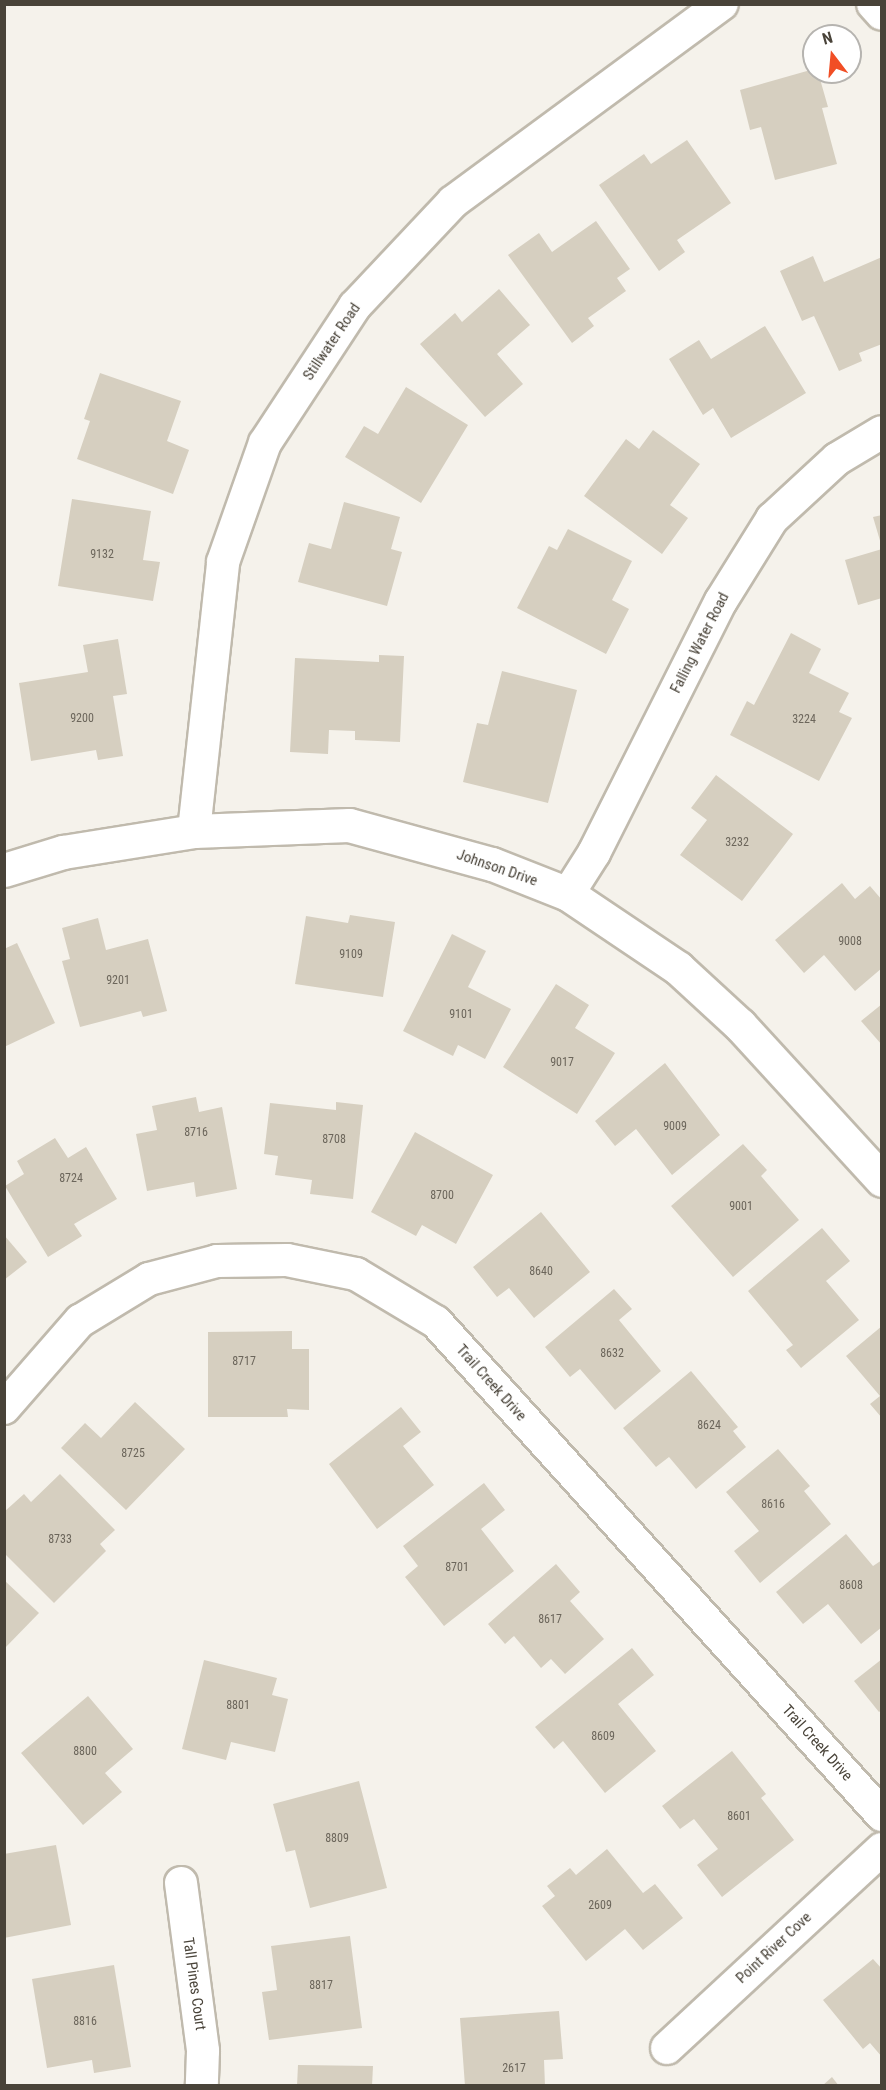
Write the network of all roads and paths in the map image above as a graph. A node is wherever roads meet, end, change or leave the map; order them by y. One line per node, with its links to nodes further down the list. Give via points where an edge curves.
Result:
1 (723, 4): 5 (street, Stillwater Road, via 453,202 355,306 265,443 223,562)
2 (873, 4): 3 (street)
3 (882, 14)
4 (882, 432): 7 (street, Falling Water Road, via 837,459 772,519 721,601 594,853)
5 (194, 831): 6 (street, Johnson Drive, via 63,852); 7 (street, Johnson Drive, via 349,825 492,864)
6 (4, 870)
7 (568, 894): 8 (street, Johnson Drive, via 686,975 740,1025)
8 (882, 1180)
9 (4, 1408): 10 (street, Trail Creek Drive, via 80,1321 149,1279 217,1261 287,1260 356,1274 436,1322)
10 (882, 1815)
11 (882, 1849): 13 (street, Point River Cove)
12 (181, 1883): 14 (street, Tall Pines Court, via 203,2051)
13 (667, 2048)
14 (202, 2085)

